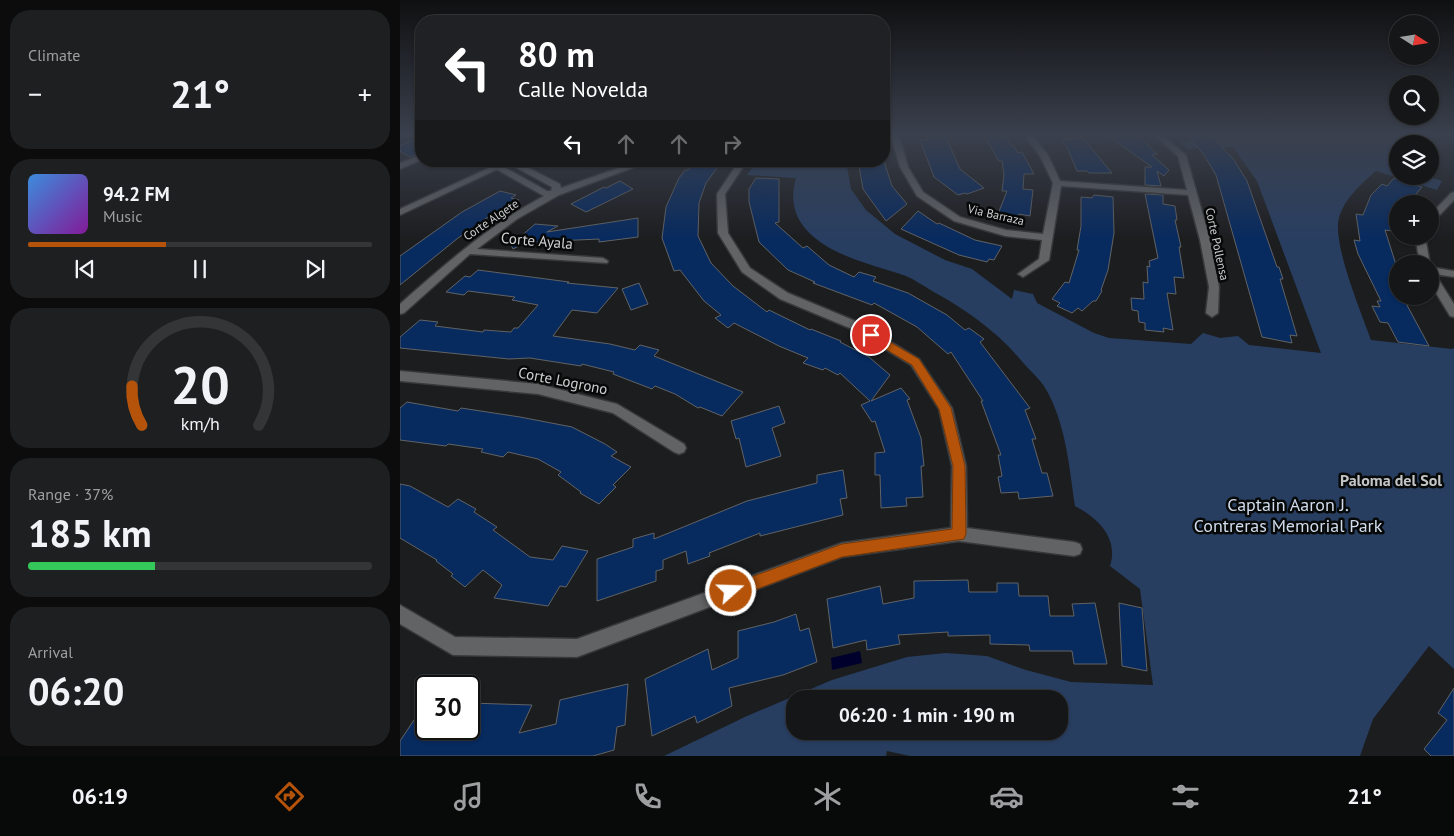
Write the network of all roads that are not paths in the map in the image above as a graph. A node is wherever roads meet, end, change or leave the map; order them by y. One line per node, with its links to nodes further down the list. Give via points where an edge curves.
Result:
1 (490, 170): 14 (street)
2 (503, 170): 11 (street, via 545,193)
3 (527, 170): 11 (street, via 557,186)
4 (618, 170): 11 (street, Corte Algete)
5 (737, 170): 27 (street, via 721,194 723,233 746,270 784,296 856,326 916,362 945,408 959,466)
6 (906, 170): 15 (street, Via Barraza, via 920,194 957,219 1005,233)
7 (1051, 170): 9 (street)
8 (1186, 170): 10 (street, Corte Pollensa)
9 (1057, 183): 10 (street); 15 (street)
10 (1193, 193): 23 (street, Corte Pollensa, via 1214,287)
11 (555, 194): 16 (street, Corte Algete, via 514,217)
12 (1454, 195): 13 (street)
13 (1439, 211)
14 (400, 212)
15 (1049, 238): 19 (street, via 1044,260)
16 (468, 251): 17 (street, Corte Ayala); 22 (street, Corte Algete)
17 (604, 261)
18 (1439, 272): 20 (street)
19 (1023, 274)
20 (1454, 274)
21 (1439, 289): 24 (street)
22 (400, 310)
23 (1212, 313)
24 (1454, 313)
25 (400, 376): 26 (street, Corte Logrono, via 538,389 617,408)
26 (679, 448)
27 (959, 534): 28 (street); 29 (street, via 842,550 577,648 453,646)
28 (1074, 548)
29 (400, 614)

